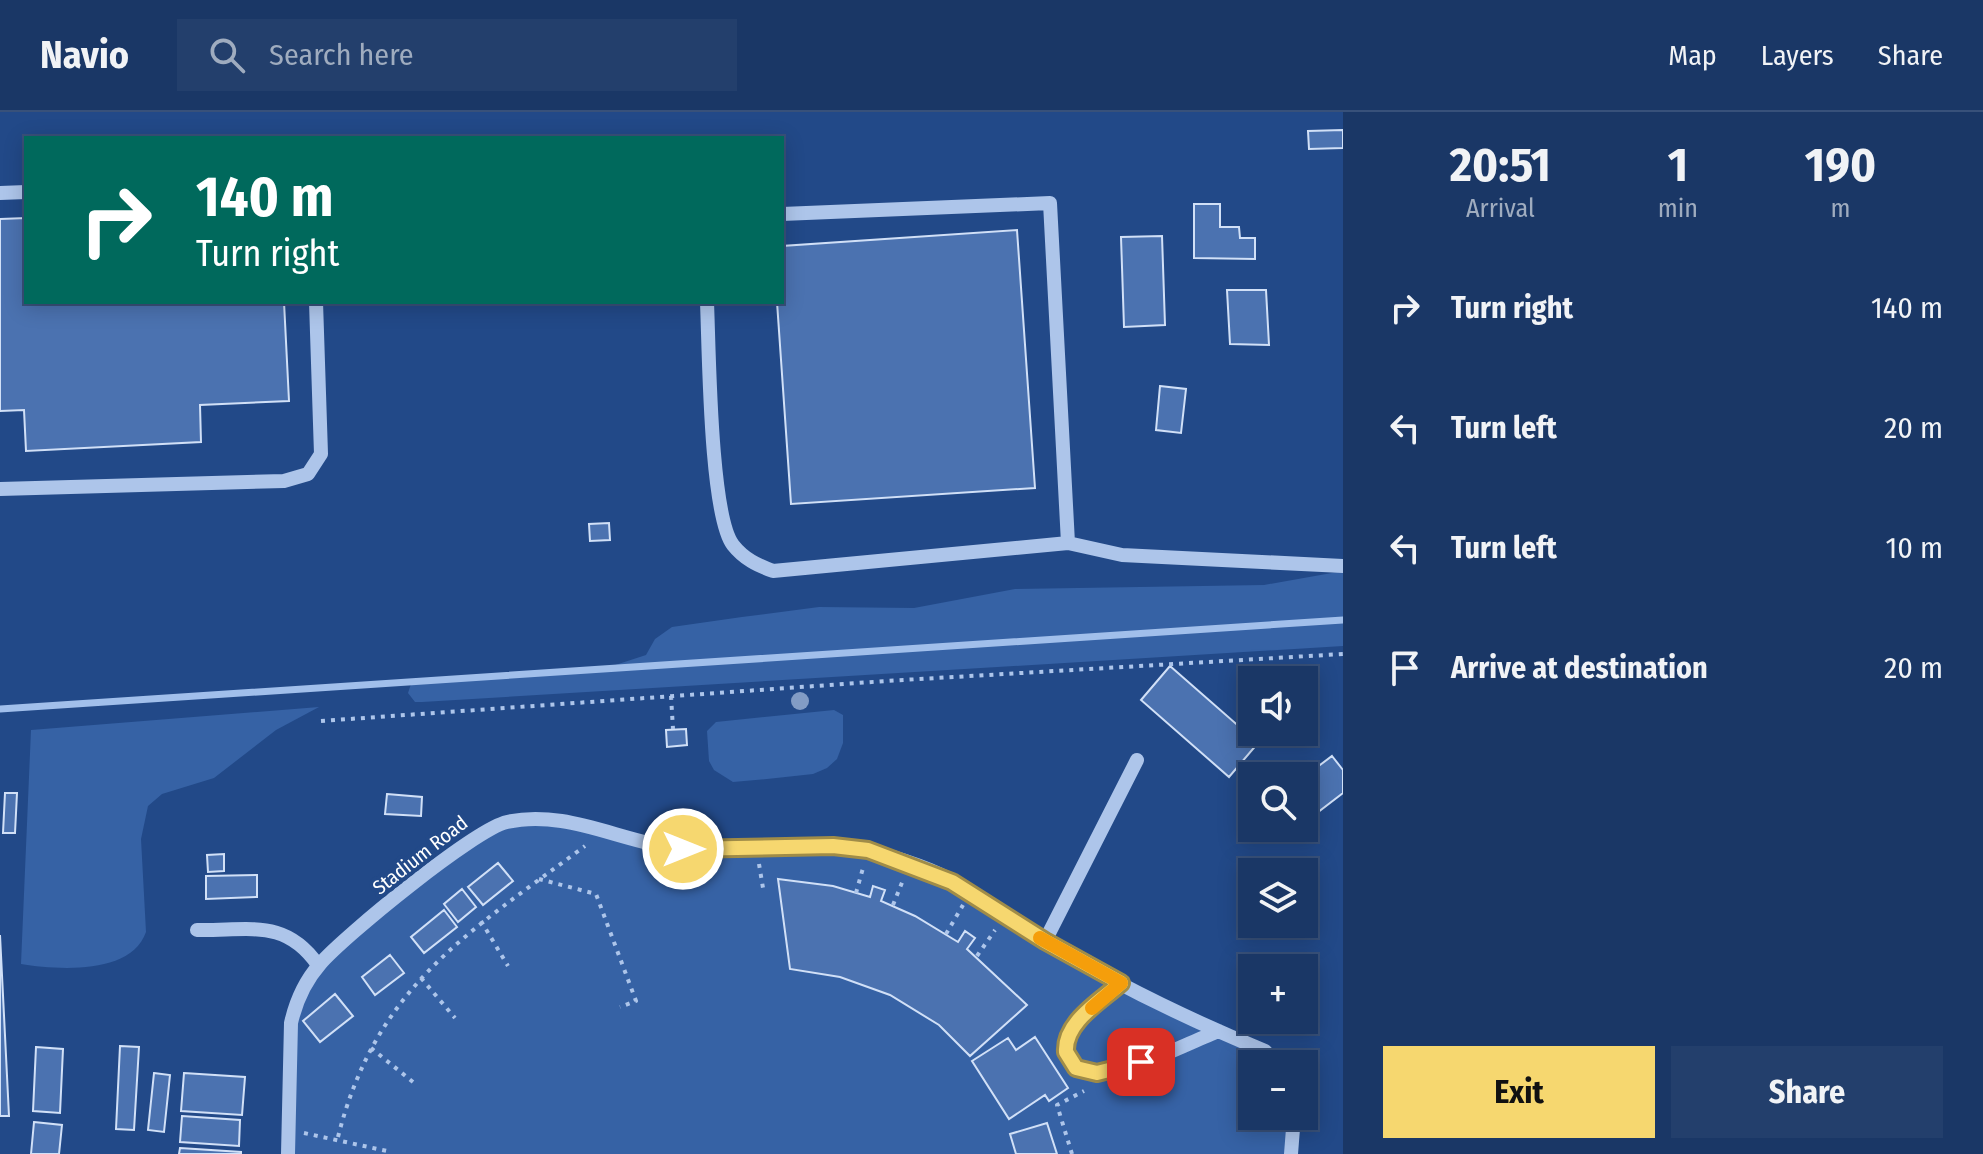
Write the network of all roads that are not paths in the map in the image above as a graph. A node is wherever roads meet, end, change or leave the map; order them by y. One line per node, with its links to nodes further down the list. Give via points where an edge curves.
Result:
1 (24, 192): 2 (lane)
2 (0, 193)
3 (784, 214): 7 (lane, via 1050,203)
4 (316, 304): 6 (lane, via 321,454 308,474 284,481)
5 (707, 304): 7 (lane, via 718,504 731,543 750,562 773,571)
6 (0, 489)
7 (1068, 543): 8 (lane, via 1122,555)
8 (1343, 566)
9 (1137, 760): 11 (lane)
10 (197, 930): 12 (lane, via 282,932 305,946)
11 (1045, 941): 12 (lane, Stadium Road, via 970,892 868,850 683,849 607,829 529,819 495,825); 13 (lane, Stadium Road)
12 (318, 965): 17 (lane, Stadium Road, via 295,1003 291,1023)
13 (1121, 983): 14 (lane, Stadium Road); 14 (lane, via 1077,1022 1066,1043 1076,1068 1097,1073 1141,1062)
14 (1219, 1031): 15 (lane, Stadium Road)
15 (1263, 1050)
16 (1293, 1130): 18 (lane)
17 (288, 1154)
18 (1291, 1154)

